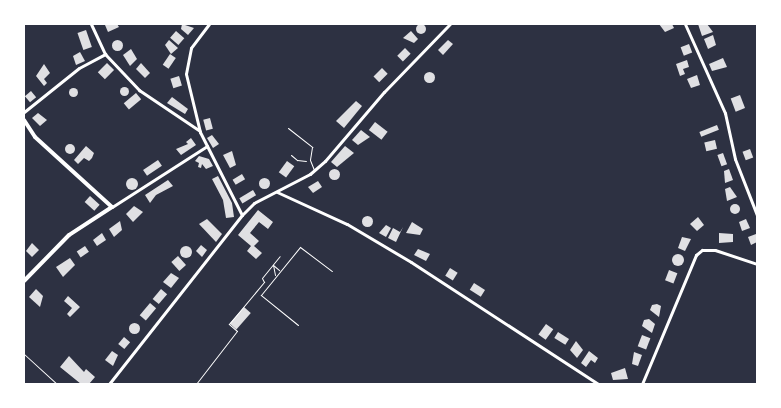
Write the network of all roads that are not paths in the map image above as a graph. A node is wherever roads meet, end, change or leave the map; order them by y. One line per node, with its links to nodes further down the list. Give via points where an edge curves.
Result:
1 (91, 24): 5 (street)
2 (209, 24): 9 (street, via 191,48 186,68)
3 (450, 24): 11 (street)
4 (685, 24): 14 (street, via 725,113 735,160)
5 (105, 54): 6 (street, via 80,68); 9 (street, via 139,90)
6 (24, 112)
7 (24, 120): 13 (street, via 35,137)
8 (288, 128): 11 (lane, via 312,147 310,160)
9 (200, 132): 10 (street)
10 (207, 146): 13 (street); 15 (street)
11 (314, 171): 12 (street)
12 (277, 192): 15 (street, via 254,204); 19 (street, via 347,224)
13 (112, 207): 17 (street, via 69,235)
14 (757, 214)
15 (242, 215): 18 (street)
16 (757, 264): 20 (street, via 716,250 702,250 696,255)
17 (24, 281)
18 (109, 384)
19 (598, 384)
20 (642, 384)

